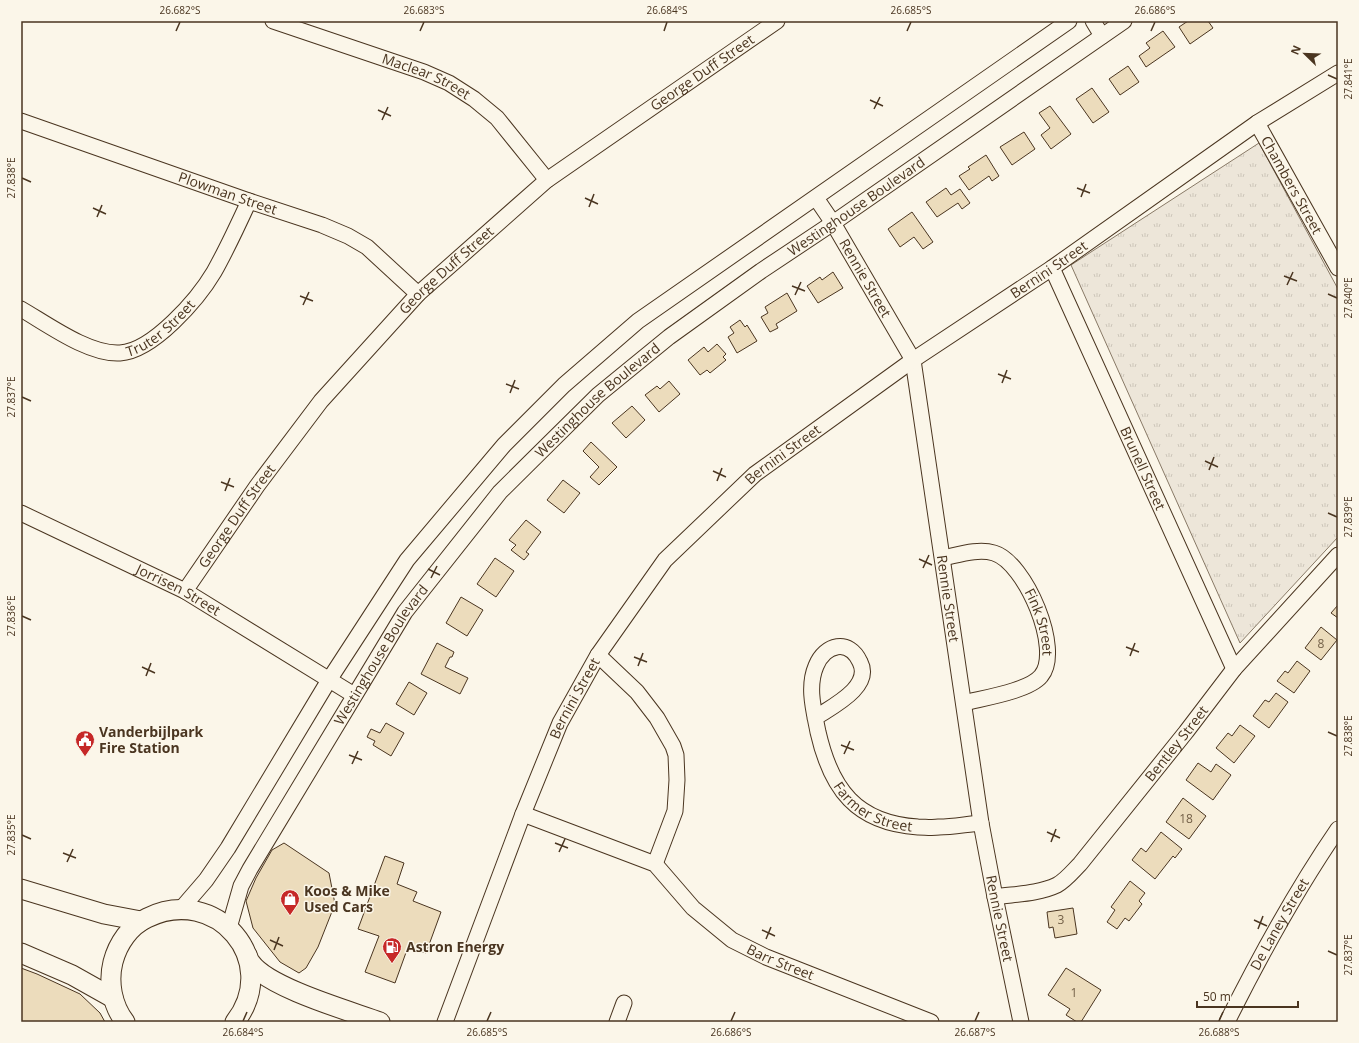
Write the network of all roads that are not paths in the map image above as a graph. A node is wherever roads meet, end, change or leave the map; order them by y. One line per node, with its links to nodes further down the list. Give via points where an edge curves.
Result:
1 (273, 21): 10 (street, Maclear Street, via 424,72 449,83 474,99 496,118)
2 (777, 21): 10 (street, George Duff Street)
3 (1069, 21): 11 (street, Westinghouse Boulevard)
4 (1093, 21): 6 (street)
5 (1124, 21): 6 (street, Westinghouse Boulevard)
6 (1102, 36): 13 (street, Westinghouse Boulevard)
7 (1338, 73): 9 (street, Bernini Street)
8 (21, 121): 12 (street, Plowman Street)
9 (1257, 123): 14 (street, Bernini Street); 15 (street, Chambers Street)
10 (547, 180): 16 (street, George Duff Street)
11 (816, 198): 13 (street, Rennie Street); 25 (street, Westinghouse Boulevard, via 638,322 564,385 504,445 407,560)
12 (249, 201): 16 (street, Plowman Street, via 348,236 367,247); 17 (street, Truter Street, via 214,273 189,306 163,331 134,350 119,353 85,346)
13 (833, 223): 18 (street, Rennie Street); 26 (street, Westinghouse Boulevard, via 669,337 598,395 500,492 406,612)
14 (1052, 268): 18 (street, Bernini Street); 24 (street, Brunell Street)
15 (1338, 268)
16 (418, 294): 22 (street, George Duff Street, via 320,401 257,486)
17 (21, 309)
18 (913, 360): 21 (street, Rennie Street); 23 (street, Bernini Street, via 755,474 665,560)
19 (21, 513): 22 (street, Jorrisen Street)
20 (1338, 555): 24 (street, Bentley Street)
21 (943, 558): 27 (street, Rennie Street); 27 (street, Fink Street, via 982,551 1002,556 1026,584 1036,602 1048,655 1042,676 1035,682 1004,694)
22 (185, 591): 25 (street, Jorrisen Street)
23 (598, 654): 29 (street, Bernini Street, via 560,723); 32 (street, via 637,692 657,718 676,755 675,811)
24 (1234, 669): 34 (street, Bentley Street, via 1100,840 1067,877 1040,890)
25 (329, 680): 26 (street, Jorrisen Street); 35 (street, Westinghouse Boulevard, via 228,848 206,880)
26 (354, 695): 37 (street, Westinghouse Boulevard, via 250,869 241,886)
27 (964, 703): 30 (street, Rennie Street)
28 (815, 718): 28 (street, Farmer Street, via 811,696 812,677 816,666 820,658 831,649 837,646 844,647 859,659 862,665 862,679 853,692); 30 (street, Farmer Street, via 821,745 831,771 842,792 860,810 883,822 905,826 938,828)
29 (523, 814): 32 (street, Barr Street); 45 (street, Bernini Street)
30 (981, 823): 34 (street, Rennie Street)
31 (1338, 829): 49 (street, De Laney Street, via 1320,854 1261,955)
32 (655, 864): 47 (street, Barr Street, via 693,908 732,940 766,957)
33 (21, 889): 36 (main road, via 104,914)
34 (995, 898): 48 (street, Rennie Street)
35 (181, 909): 36 (main road, via 160,912); 37 (main road, via 209,915)
36 (141, 921): 40 (main road, via 121,942 114,955 110,984)
37 (229, 928): 38 (main road)
38 (246, 952): 43 (main road, via 251,984 248,1000); 44 (main road, via 251,964 278,983 305,996)
39 (21, 953): 40 (main road, via 72,975)
40 (113, 998): 42 (main road)
41 (624, 1003): 46 (street)
42 (123, 1021)
43 (235, 1022)
44 (380, 1022)
45 (445, 1022)
46 (617, 1022)
47 (932, 1022)
48 (1021, 1022)
49 (1227, 1022)

